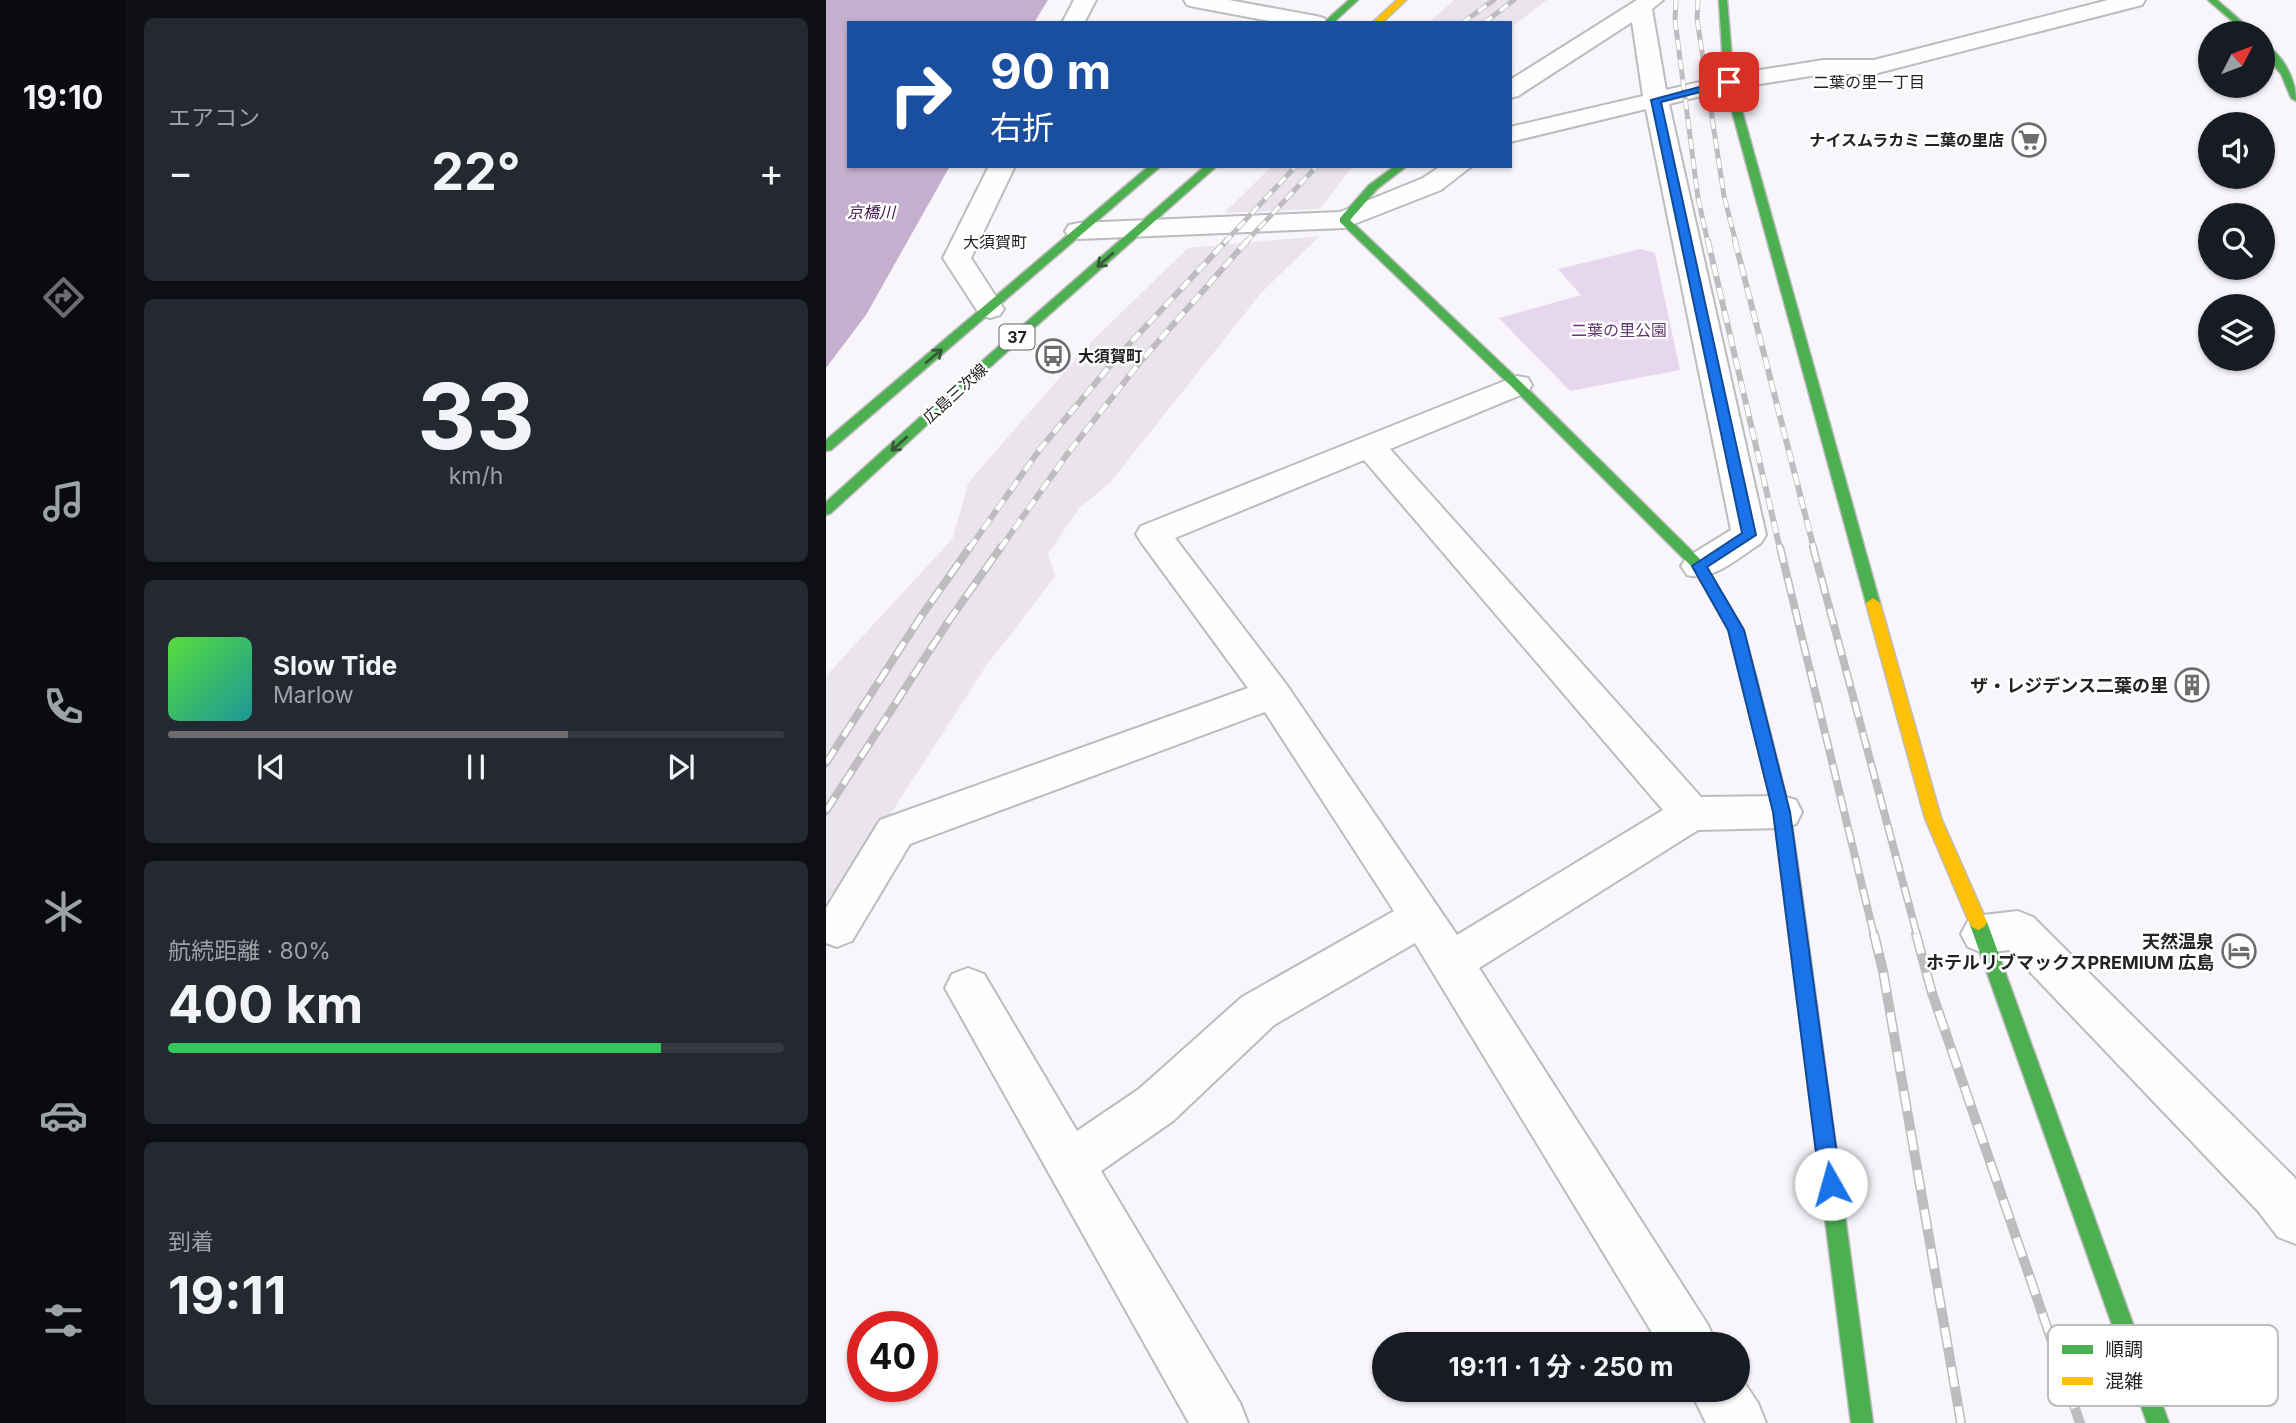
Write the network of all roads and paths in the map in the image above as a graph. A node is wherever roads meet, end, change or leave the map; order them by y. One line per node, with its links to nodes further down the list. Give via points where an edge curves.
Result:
1 (1085, 0): 9 (street)
2 (1195, 0): 10 (street)
3 (1354, 0): 11 (street)
4 (1402, 0): 12 (street)
5 (1723, 0): 15 (street)
6 (2134, 0): 15 (street, via 1874,67 1823,67)
7 (2211, 0): 13 (street)
8 (1647, 4): 16 (street); 18 (street)
9 (1074, 21)
10 (1305, 21)
11 (1329, 21)
12 (1378, 21)
13 (2236, 21)
14 (2275, 60): 17 (street)
15 (1729, 82): 18 (street); 39 (street, via 1933,818)
16 (1512, 90)
17 (2296, 98)
18 (1656, 100): 19 (street); 33 (street, via 1749,535)
19 (1512, 135)
20 (1001, 168): 28 (street, via 957,258)
21 (1154, 168): 27 (street, 37)
22 (1210, 168): 26 (street, 広島三次線 / 37)
23 (1399, 168): 25 (street, via 1373,187)
24 (1456, 168): 25 (street, via 1432,184)
25 (1344, 220): 26 (street); 29 (street)
26 (1140, 229): 27 (street); 32 (street, 広島三次線 / 37, one-way to 32)
27 (1079, 231): 28 (street, 37)
28 (990, 309): 31 (street, 37, one-way to 28)
29 (1517, 385): 30 (street); 33 (street)
30 (1368, 445): 34 (street, via 1153,534); 36 (street)
31 (826, 447)
32 (826, 510)
33 (1699, 566): 35 (street, via 1736,630)
34 (1273, 694): 37 (street); 38 (street, via 895,832)
35 (1782, 812): 36 (street); 50 (street)
36 (1691, 814): 40 (street)
37 (1422, 917): 40 (street); 42 (street, via 1258,1011 1156,1105)
38 (837, 928)
39 (1983, 934): 43 (street, via 2018,930); 44 (street)
40 (1450, 962): 45 (street)
41 (968, 988): 42 (street)
42 (1071, 1164): 48 (street)
43 (2296, 1219)
44 (2123, 1325)
45 (1681, 1332)
46 (1725, 1402): 49 (street)
47 (2152, 1406): 51 (street)
48 (1220, 1423)
49 (1738, 1423)
50 (1862, 1423)
51 (2158, 1423)

